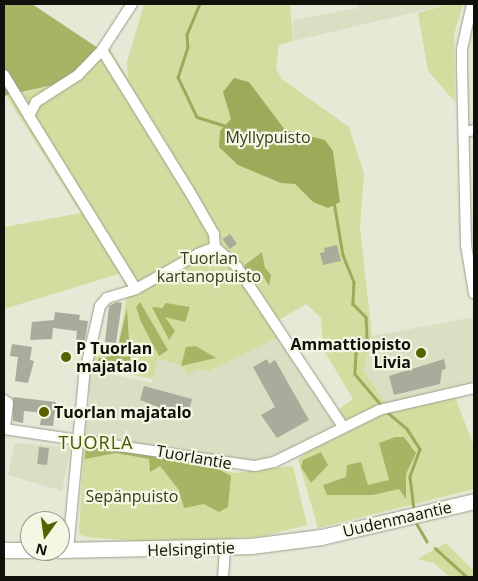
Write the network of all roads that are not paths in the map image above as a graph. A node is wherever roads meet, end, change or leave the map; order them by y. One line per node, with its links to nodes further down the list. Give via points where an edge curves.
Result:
1 (132, 4): 3 (street)
2 (472, 4): 7 (street, via 462,49)
3 (102, 50): 5 (street, via 78,75 36,102); 8 (street, via 214,234)
4 (4, 76): 5 (street)
5 (29, 116): 9 (street)
6 (474, 130): 7 (street)
7 (464, 132): 10 (street, via 466,245)
8 (215, 246): 9 (street); 13 (street, via 237,267 267,308)
9 (136, 289): 15 (street, via 107,298 100,306 84,376)
10 (474, 293)
11 (474, 388): 13 (street, Tuorlantie, via 384,409)
12 (4, 400): 14 (street, via 8,403)
13 (342, 426): 15 (street, Tuorlantie, via 274,462 255,466)
14 (4, 429): 15 (street, Tuorlantie)
15 (79, 438): 17 (street)
16 (474, 501): 18 (main road, Uudenmaantie)
17 (69, 511)
18 (320, 537): 19 (main road, Helsingintie)
19 (225, 548): 22 (main road, Helsingintie); 23 (street)
20 (4, 550): 21 (main road)
21 (20, 550)
22 (70, 550)
23 (223, 577)

